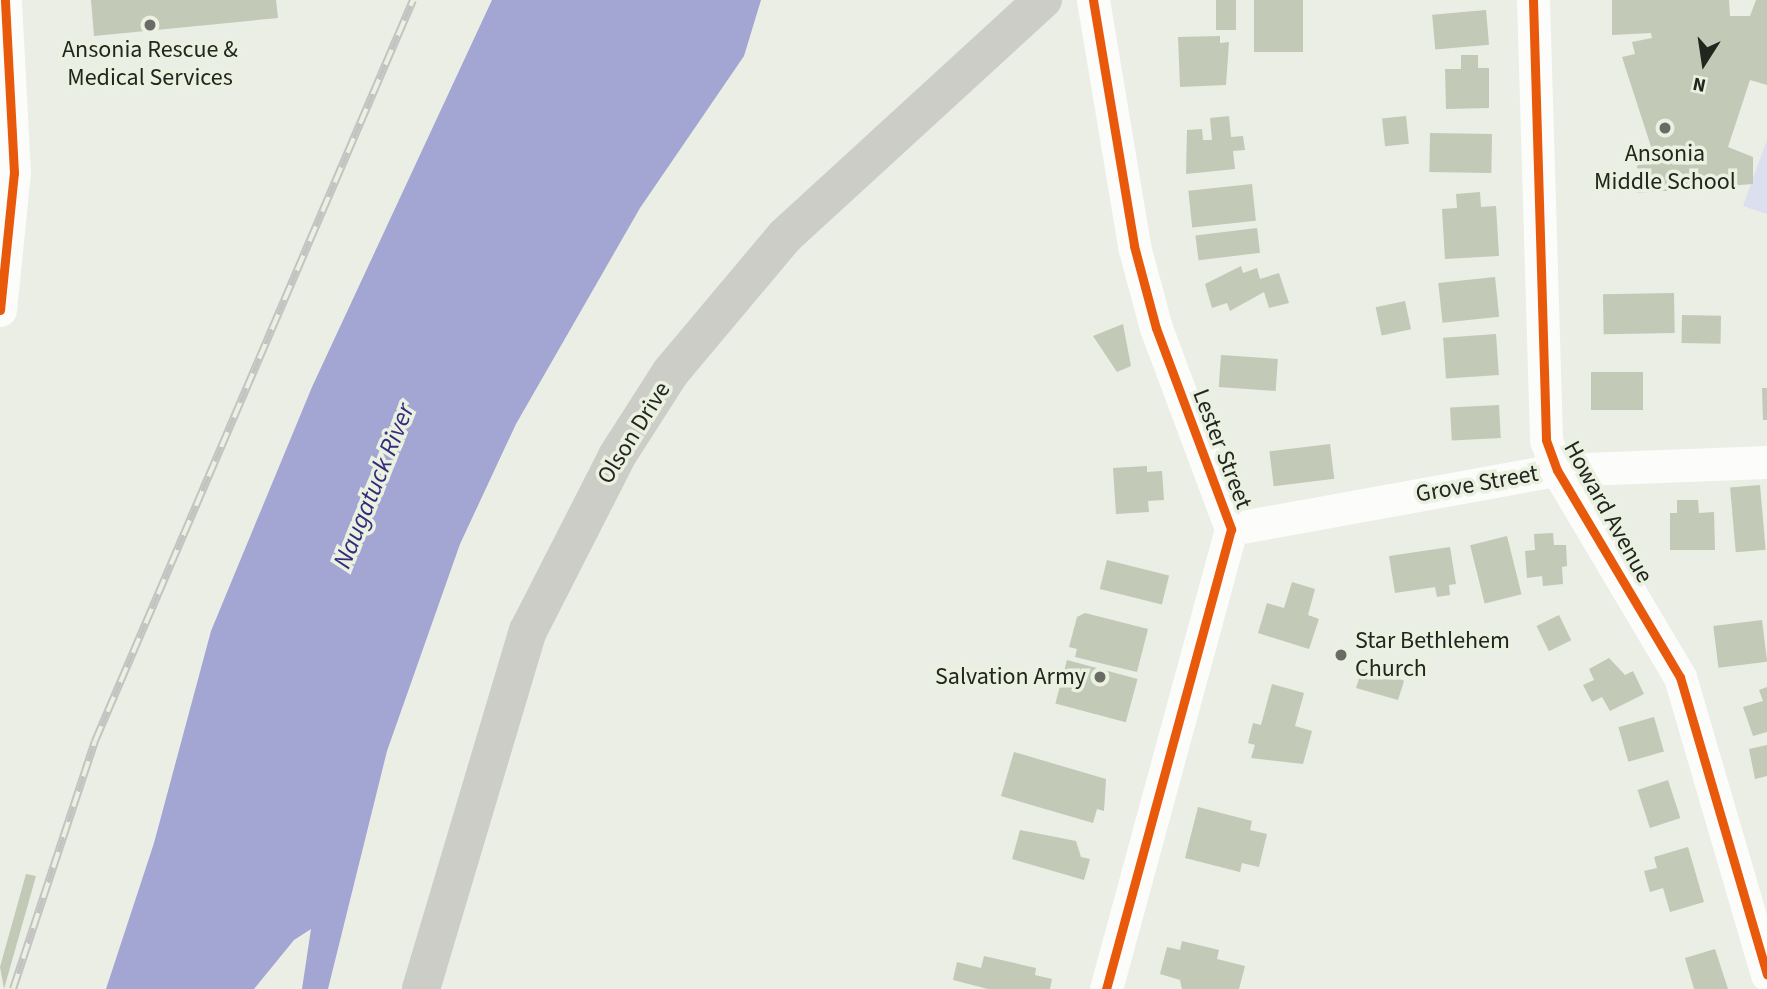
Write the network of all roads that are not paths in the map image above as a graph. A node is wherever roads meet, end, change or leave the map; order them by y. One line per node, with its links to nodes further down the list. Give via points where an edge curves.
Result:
1 (5, 0): 5 (street)
2 (1042, 0): 12 (main road, Olson Drive, via 785,236 678,363 617,456 528,631)
3 (1093, 0): 9 (street, Lester Street, via 1134,246 1156,328)
4 (1533, 0): 8 (street, Howard Avenue, via 1546,440)
5 (7, 173): 6 (street)
6 (0, 310)
7 (1767, 462): 8 (street, Grove Street)
8 (1557, 470): 9 (street, Grove Street); 10 (street, Howard Avenue, via 1680,677)
9 (1231, 529): 13 (street, Lester Street)
10 (1754, 886): 11 (street, Howard Avenue)
11 (1767, 975)
12 (421, 989)
13 (1106, 989)

